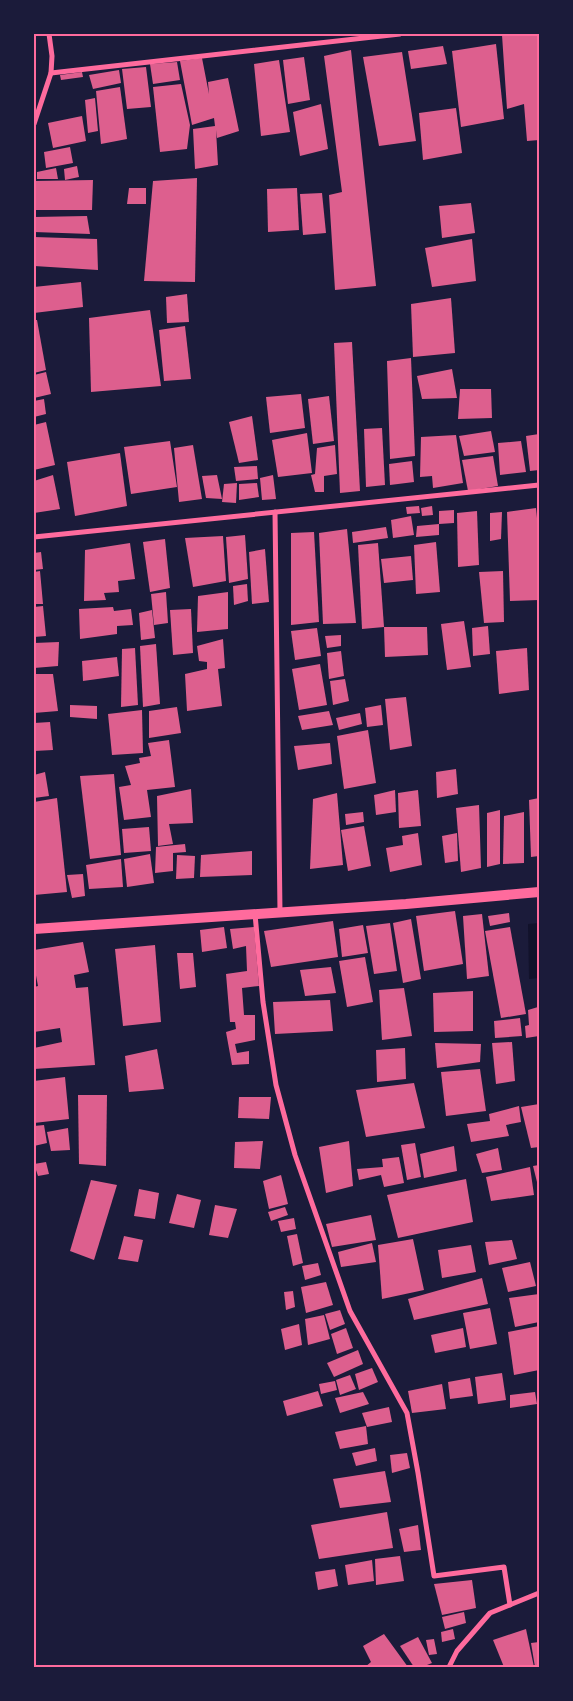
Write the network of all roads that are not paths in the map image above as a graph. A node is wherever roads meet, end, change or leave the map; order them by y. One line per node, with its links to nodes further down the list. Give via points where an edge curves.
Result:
1 (49, 34): 3 (street)
2 (400, 34): 3 (street)
3 (50, 73): 4 (street)
4 (34, 124)
5 (539, 485): 6 (street)
6 (275, 512): 7 (street); 9 (street)
7 (34, 537)
8 (539, 892): 9 (main road)
9 (280, 912): 10 (main road)
10 (256, 914): 11 (main road); 13 (street, via 263,1002 276,1085 290,1138 350,1311 407,1413 434,1576 504,1567)
11 (34, 929)
12 (539, 1593): 13 (street)
13 (510, 1605): 14 (street, via 490,1613 457,1651)
14 (449, 1667)

